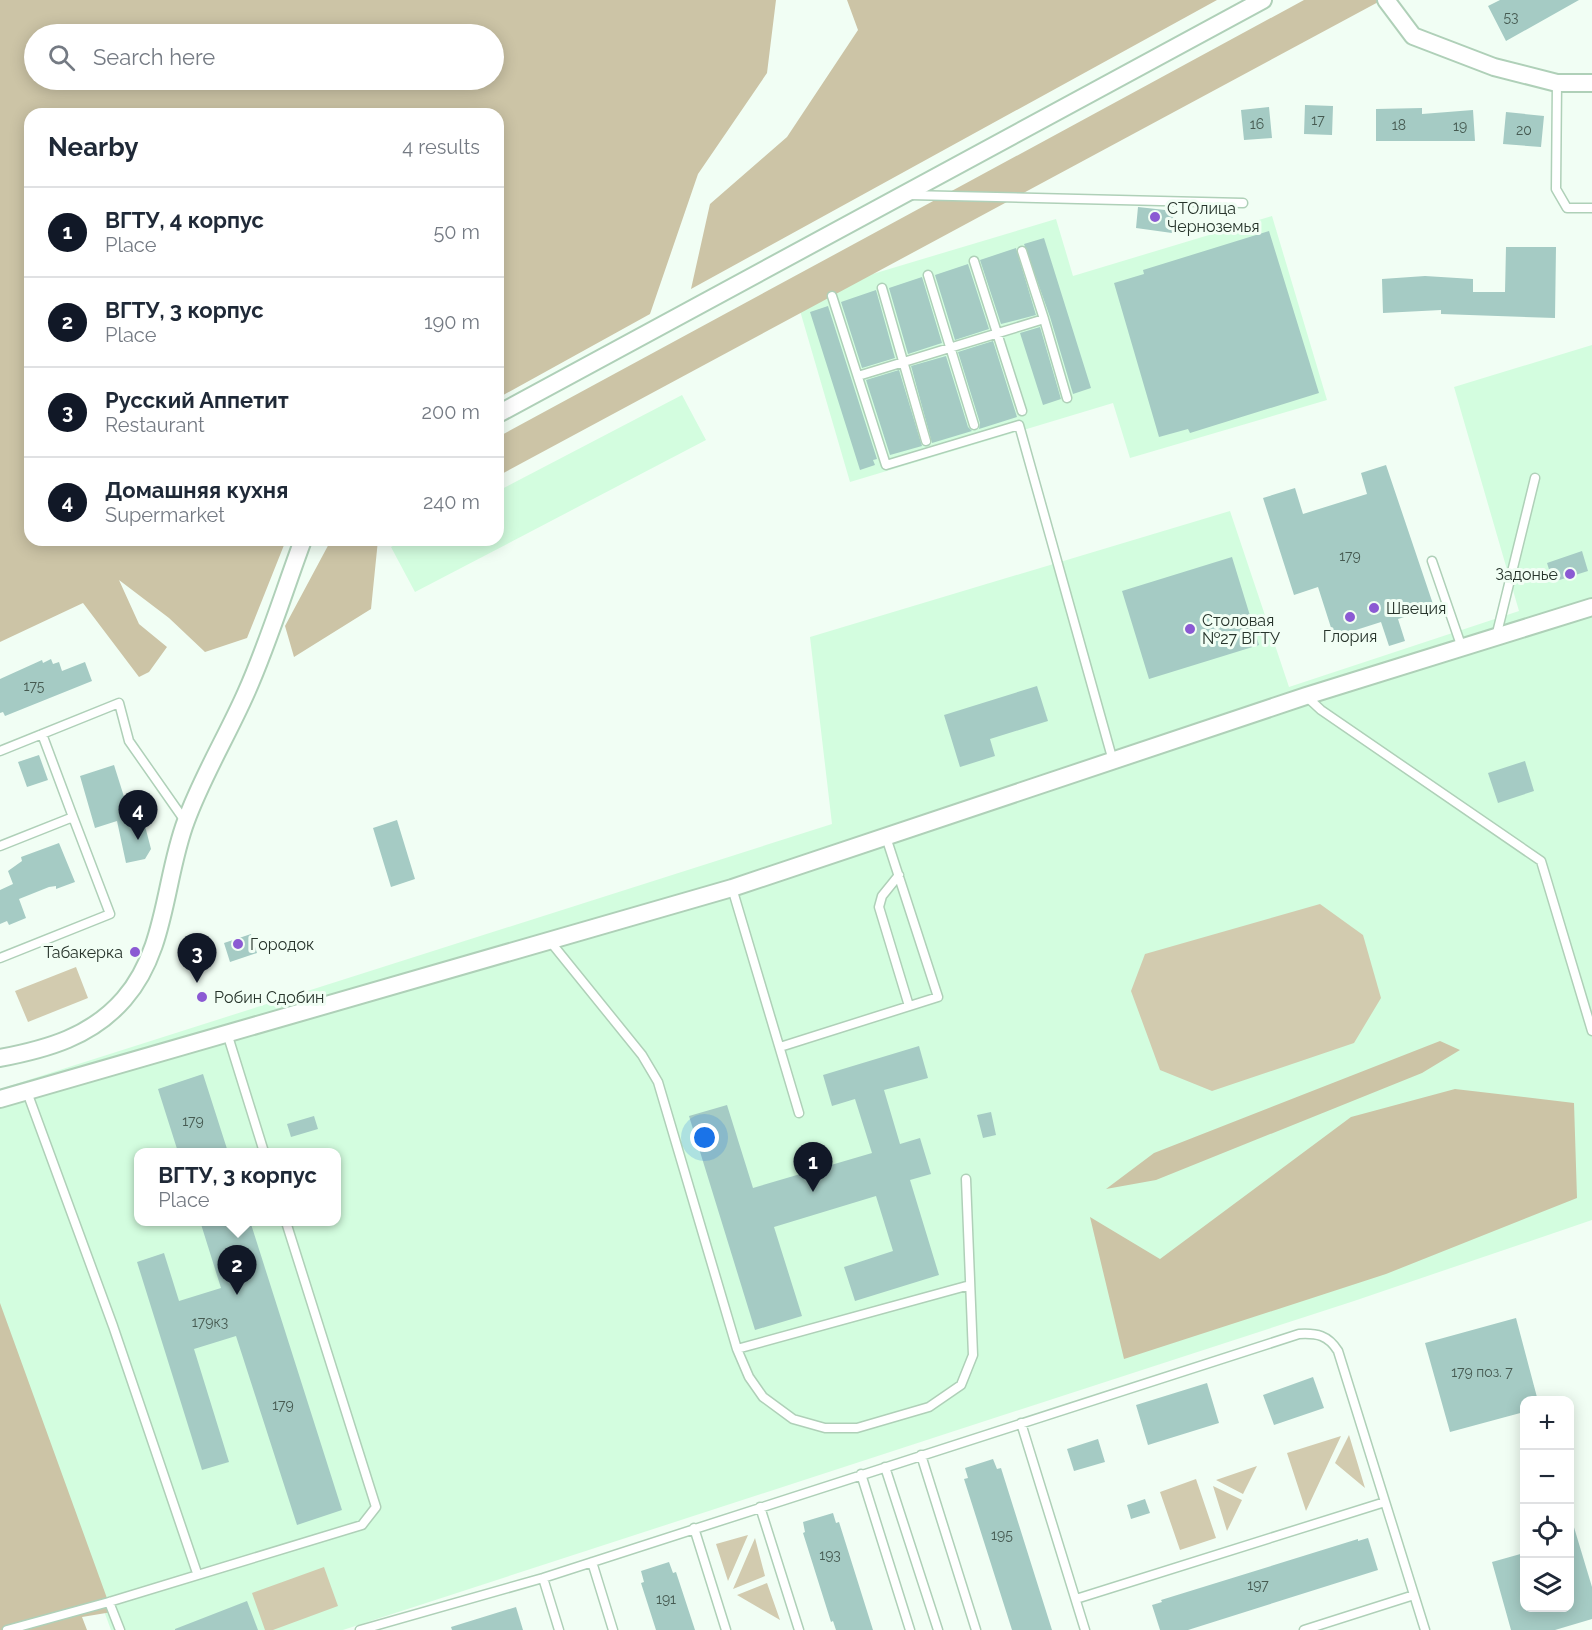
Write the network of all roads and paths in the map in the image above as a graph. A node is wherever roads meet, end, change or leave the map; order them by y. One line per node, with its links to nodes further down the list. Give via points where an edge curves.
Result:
1 (1263, 0): 5 (street)
2 (1386, 0): 3 (street, via 1413,36 1494,67)
3 (1557, 82): 4 (street); 7 (lane, via 1556,189 1567,208)
4 (1592, 83)
5 (902, 195): 6 (lane); 19 (street)
6 (1243, 203)
7 (1592, 208)
8 (1022, 251): 13 (lane)
9 (974, 261): 14 (lane)
10 (928, 275): 15 (lane)
11 (882, 288): 16 (lane)
12 (832, 296): 17 (lane)
13 (1044, 318): 14 (lane); 18 (lane)
14 (998, 333): 15 (lane); 20 (lane)
15 (951, 347): 16 (lane); 21 (lane)
16 (904, 362): 17 (lane); 22 (lane)
17 (858, 376): 32 (lane, via 886,465 1019,425)
18 (1067, 398)
19 (504, 411)
20 (1022, 411)
21 (974, 425)
22 (926, 441)
23 (1535, 478): 27 (lane)
24 (301, 546): 34 (street, via 248,690)
25 (1432, 561): 28 (lane)
26 (1592, 607): 27 (street)
27 (1496, 637): 28 (street)
28 (1461, 648): 29 (street)
29 (1306, 696): 32 (street); 42 (lane, via 1541,861)
30 (42, 734): 31 (lane); 33 (lane); 34 (lane, via 119,703 129,741)
31 (0, 751)
32 (1113, 761): 35 (street)
33 (73, 817): 36 (lane); 40 (lane, via 110,914)
34 (185, 821): 45 (street, via 156,941 144,972 126,998 108,1017 86,1031 48,1049)
35 (886, 837): 37 (lane); 38 (street)
36 (0, 846)
37 (899, 875): 41 (lane, via 882,896 879,907); 41 (lane, via 938,997)
38 (732, 888): 39 (street); 44 (lane)
39 (549, 940): 43 (street); 53 (lane, via 642,1055 658,1083)
40 (0, 958)
41 (909, 1006): 44 (lane)
42 (1592, 1030)
43 (227, 1032): 46 (street); 49 (lane)
44 (780, 1047): 48 (lane)
45 (0, 1058)
46 (27, 1092): 47 (street); 62 (lane, via 113,1326)
47 (0, 1099)
48 (799, 1113)
49 (263, 1148)
50 (966, 1179): 52 (lane)
51 (288, 1226): 62 (lane, via 376,1507 362,1525)
52 (970, 1285): 53 (lane); 53 (lane, via 973,1354 961,1385 929,1407 857,1428 825,1428 793,1419 763,1397)
53 (736, 1348)
54 (1021, 1423): 55 (lane); 58 (lane, via 1299,1334 1314,1333 1332,1340 1338,1351); 65 (lane)
55 (921, 1455): 56 (lane); 78 (lane)
56 (885, 1467): 57 (lane); 77 (lane)
57 (861, 1474): 59 (lane); 76 (lane)
58 (1385, 1502): 64 (lane); 65 (lane)
59 (760, 1506): 60 (lane); 75 (lane)
60 (694, 1528): 61 (lane); 74 (lane)
61 (592, 1562): 63 (lane); 73 (lane)
62 (197, 1573): 66 (lane)
63 (543, 1578): 67 (lane); 72 (lane)
64 (1414, 1595): 80 (lane); 81 (lane)
65 (1076, 1599): 79 (lane)
66 (109, 1602): 68 (lane); 69 (lane)
67 (395, 1619): 70 (lane); 71 (lane)
68 (7, 1630)
69 (120, 1630)
70 (360, 1630)
71 (398, 1630)
72 (559, 1630)
73 (613, 1630)
74 (726, 1630)
75 (798, 1630)
76 (910, 1630)
77 (938, 1630)
78 (976, 1630)
79 (1085, 1630)
80 (1304, 1630)
81 (1425, 1630)

